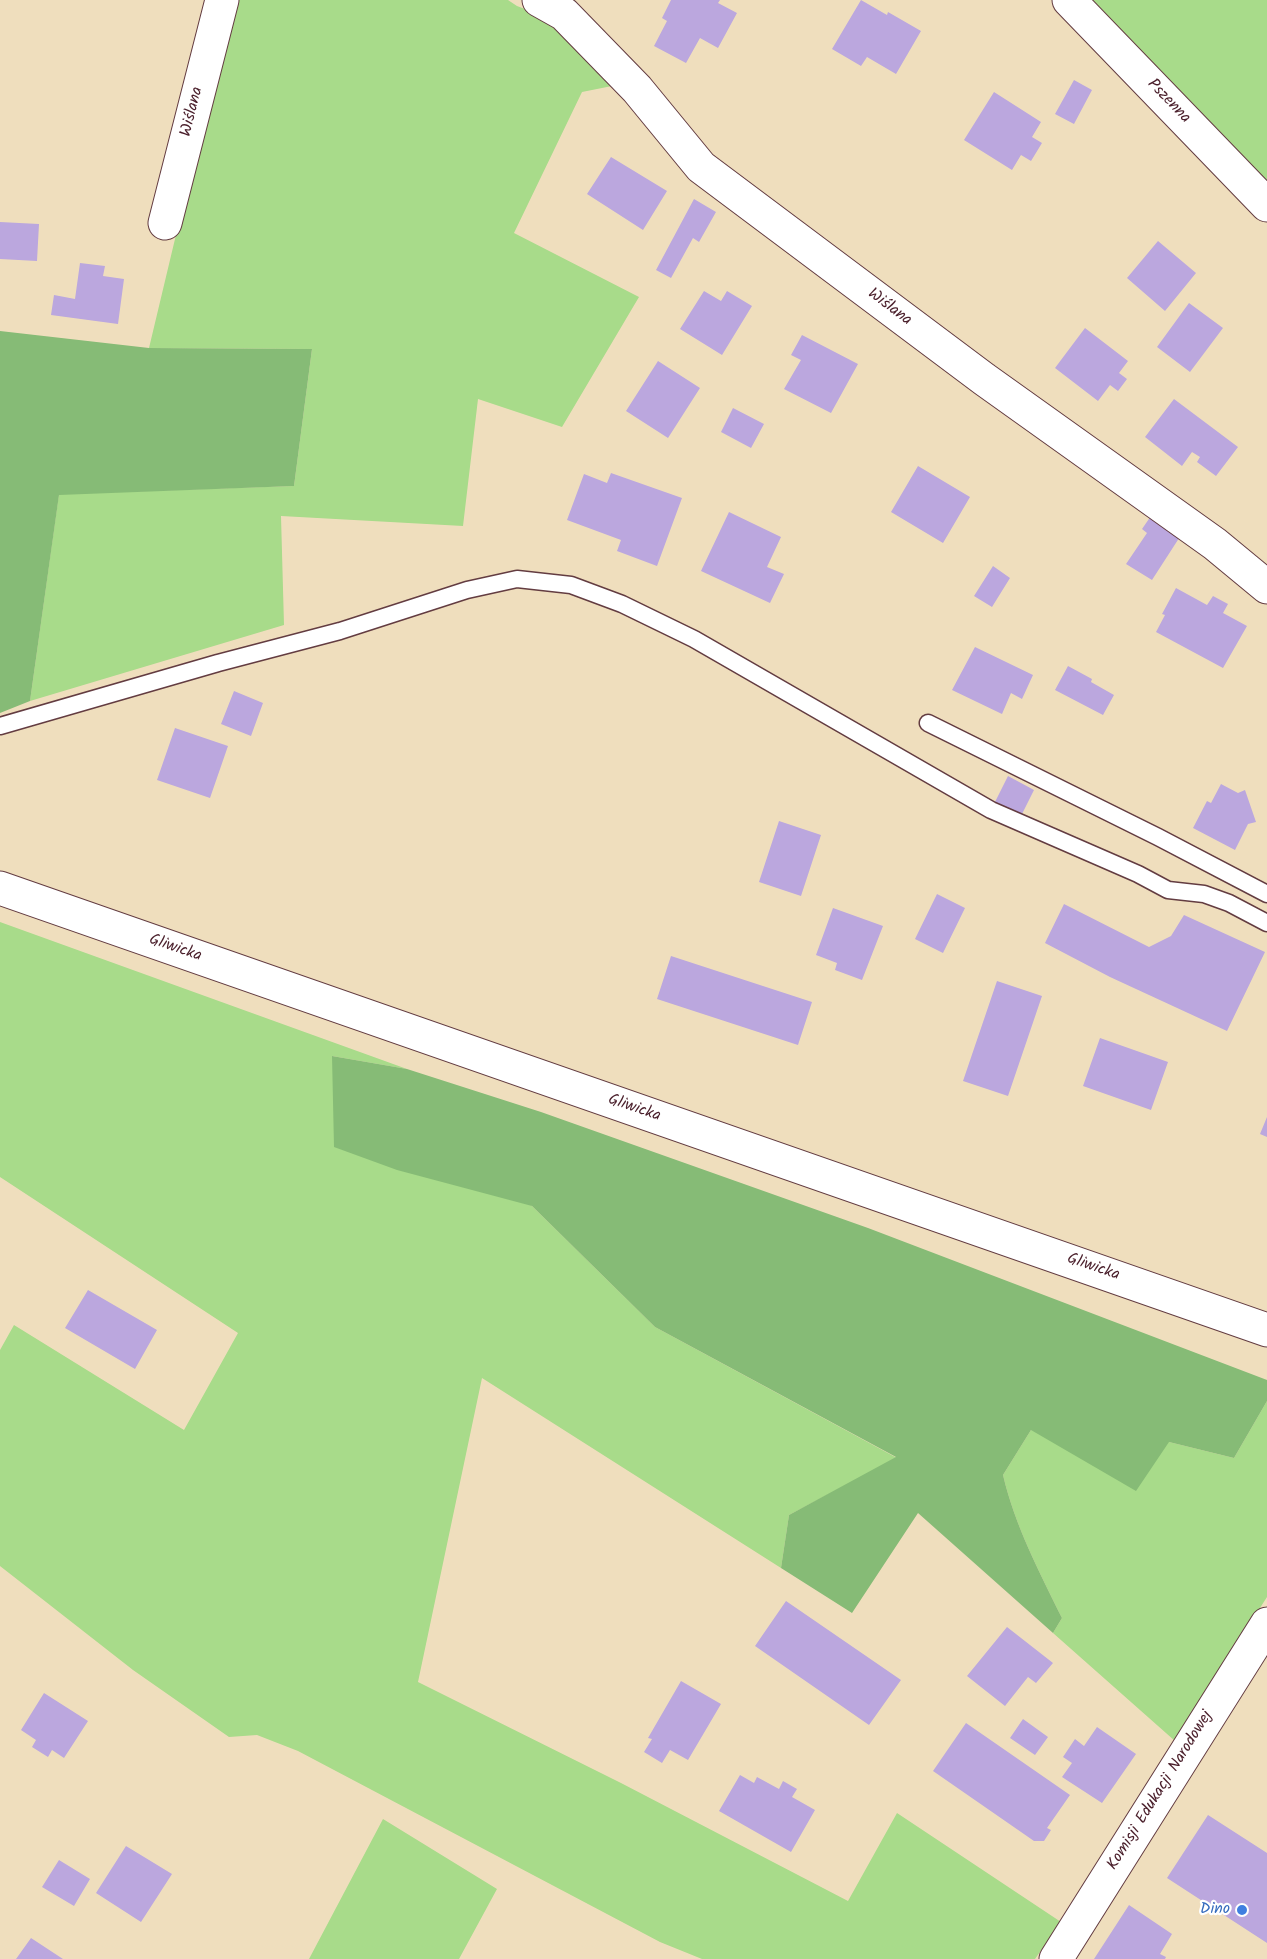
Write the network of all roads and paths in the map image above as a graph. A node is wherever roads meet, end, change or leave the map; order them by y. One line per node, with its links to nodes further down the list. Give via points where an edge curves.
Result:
1 (222, 0): 5 (street, Wiślana)
2 (539, 0): 6 (street, Wiślana, via 564,14 637,89 701,167 984,379 1215,544)
3 (1069, 0): 4 (street, Pszenna)
4 (1267, 205)
5 (165, 223)
6 (1267, 587)
7 (928, 723): 10 (lane)
8 (0, 726): 11 (lane, via 340,631 467,590 517,579 571,585 622,604 694,639 991,810 1168,890 1204,894)
9 (0, 888): 12 (street, Gliwicka)
10 (1267, 894)
11 (1267, 923)
12 (1267, 1330)
13 (1267, 1624): 14 (street, Komisji Edukacji Narodowej)
14 (1056, 1959)

